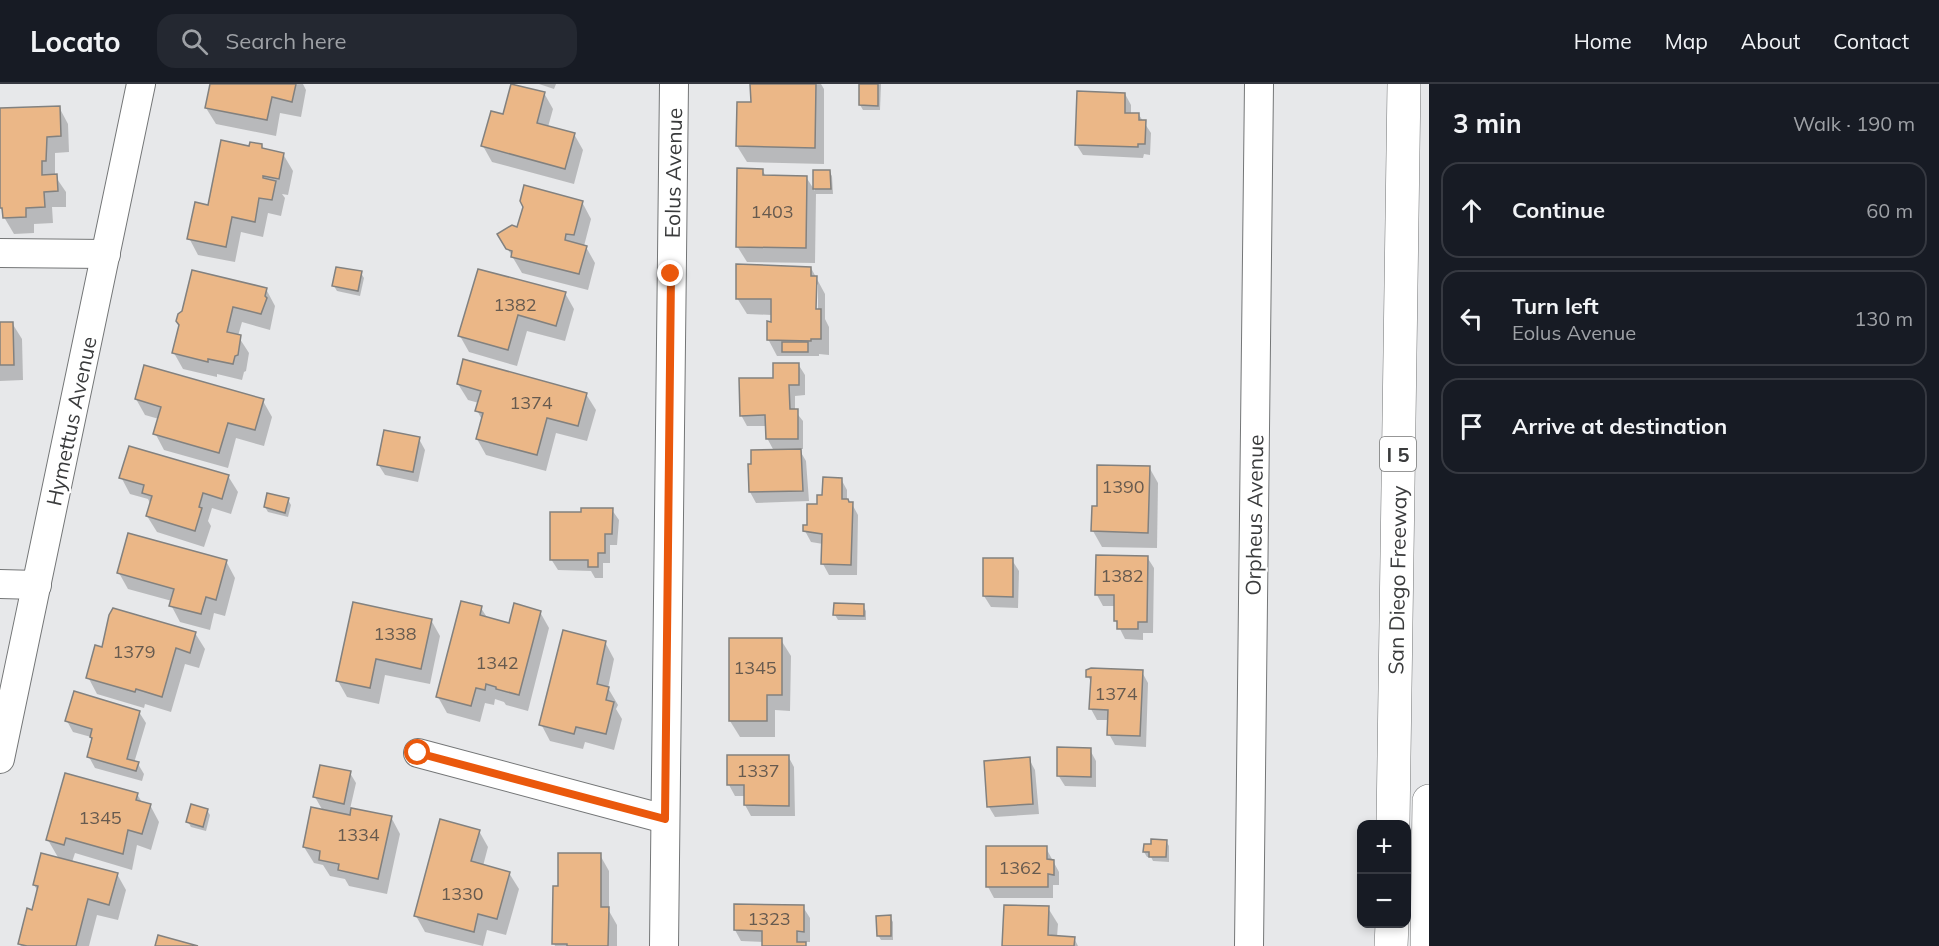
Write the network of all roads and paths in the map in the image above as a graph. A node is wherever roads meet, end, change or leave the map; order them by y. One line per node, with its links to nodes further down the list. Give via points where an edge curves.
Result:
1 (141, 84): 6 (street, Hymettus Avenue)
2 (674, 84): 12 (street, Eolus Avenue)
3 (1259, 84): 16 (street, Orpheus Avenue)
4 (1404, 84): 13 (highway, San Diego Freeway / I 5)
5 (0, 253): 6 (street)
6 (106, 254): 8 (street, Hymettus Avenue)
7 (0, 584): 8 (street)
8 (37, 585): 10 (street, Hymettus Avenue)
9 (418, 753): 12 (street)
10 (0, 759)
11 (1429, 801): 18 (highway)
12 (665, 819): 15 (street, Eolus Avenue)
13 (1393, 820)
14 (1392, 928): 17 (highway)
15 (664, 946)
16 (1249, 946)
17 (1392, 946)
18 (1427, 946)

